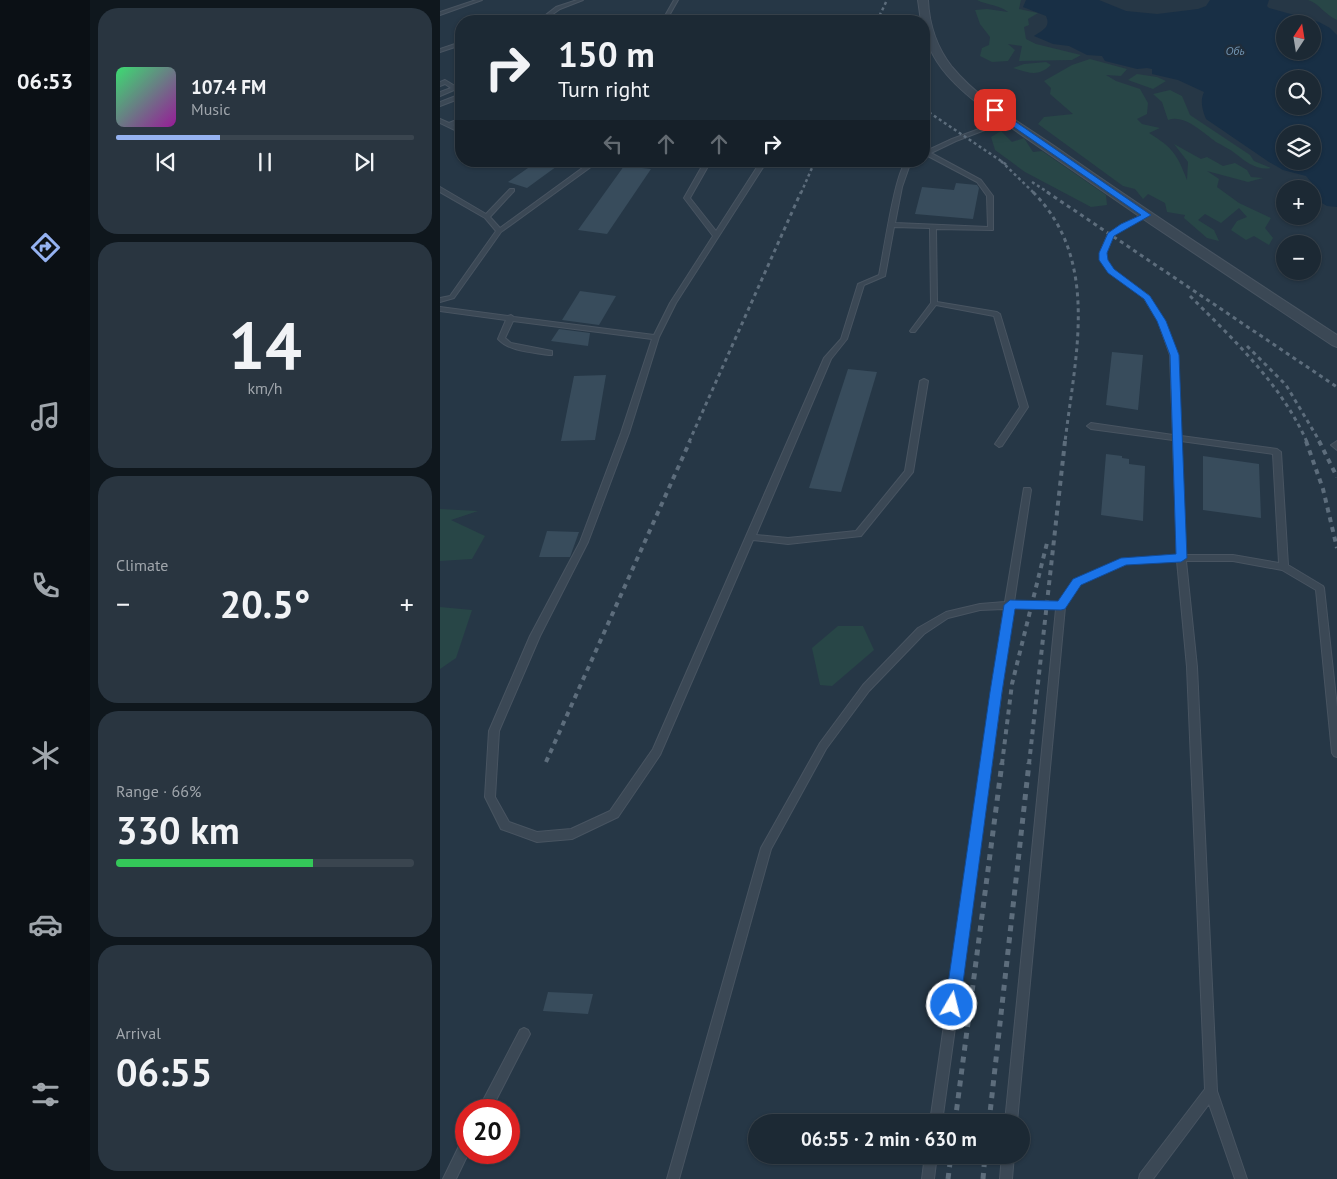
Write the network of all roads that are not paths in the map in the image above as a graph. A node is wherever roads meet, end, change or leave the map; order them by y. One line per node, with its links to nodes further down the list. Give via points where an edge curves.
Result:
1 (480, 0): 6 (lane)
2 (581, 0): 8 (lane)
3 (676, 0): 9 (lane)
4 (923, 0): 10 (street)
5 (440, 9): 6 (lane)
6 (446, 12): 7 (lane)
7 (440, 14)
8 (548, 15)
9 (667, 15)
10 (924, 15)
11 (930, 35): 21 (street, via 948,69)
12 (455, 45): 13 (lane)
13 (440, 51)
14 (440, 84): 15 (lane)
15 (455, 85)
16 (455, 87): 17 (lane)
17 (440, 94)
18 (455, 98): 19 (lane)
19 (440, 104)
20 (440, 120): 23 (lane)
21 (1008, 120): 25 (lane); 33 (street)
22 (455, 122): 23 (lane)
23 (449, 125): 24 (lane)
24 (455, 128)
25 (930, 151)
26 (930, 156): 36 (lane, via 979,182 990,196 991,229)
27 (588, 167): 37 (lane)
28 (705, 167): 38 (lane, via 687,198)
29 (760, 167): 38 (lane)
30 (906, 167): 35 (lane)
31 (440, 190): 34 (lane)
32 (512, 190): 34 (lane)
33 (1147, 215): 45 (street); 49 (lane, via 1110,235 1104,247 1104,260 1111,271 1147,298 1170,340 1174,355)
34 (487, 216): 37 (lane)
35 (892, 225): 36 (lane); 52 (lane, via 882,276 861,284 844,339 828,358)
36 (933, 226): 40 (lane)
37 (499, 231): 39 (lane, via 452,297)
38 (716, 236): 44 (lane, via 673,303)
39 (440, 300)
40 (934, 303): 43 (lane); 50 (lane, via 997,314 1024,407)
41 (440, 309): 42 (lane)
42 (511, 317): 44 (lane); 46 (lane, via 501,339 509,345)
43 (913, 332)
44 (656, 337): 52 (lane, via 625,433 584,542 535,636 494,731 490,797 505,826 537,837 572,834 614,814 657,752)
45 (1337, 342)
46 (549, 353)
47 (924, 381): 52 (lane, via 909,472 858,534 788,541)
48 (1091, 426): 49 (lane)
49 (1177, 436): 53 (lane); 54 (lane, via 1277,452)
50 (999, 444)
51 (1027, 490): 55 (lane)
52 (750, 538)
53 (1181, 558): 54 (lane, via 1233,558); 56 (lane, via 1125,561 1077,582); 59 (lane, via 1192,667)
54 (1284, 566): 57 (lane, via 1320,588)
55 (1010, 605): 56 (lane); 61 (lane); 67 (lane, via 980,607 946,615 921,631 866,688 823,746 766,848)
56 (1061, 606): 62 (lane)
57 (1337, 752)
58 (524, 1034): 60 (lane)
59 (1211, 1091): 70 (lane); 71 (lane)
60 (490, 1099)
61 (937, 1114)
62 (1012, 1114)
63 (456, 1164): 66 (lane)
64 (930, 1164): 68 (lane)
65 (1007, 1164): 69 (lane)
66 (449, 1179)
67 (674, 1179)
68 (928, 1179)
69 (1006, 1179)
70 (1145, 1179)
71 (1241, 1179)

